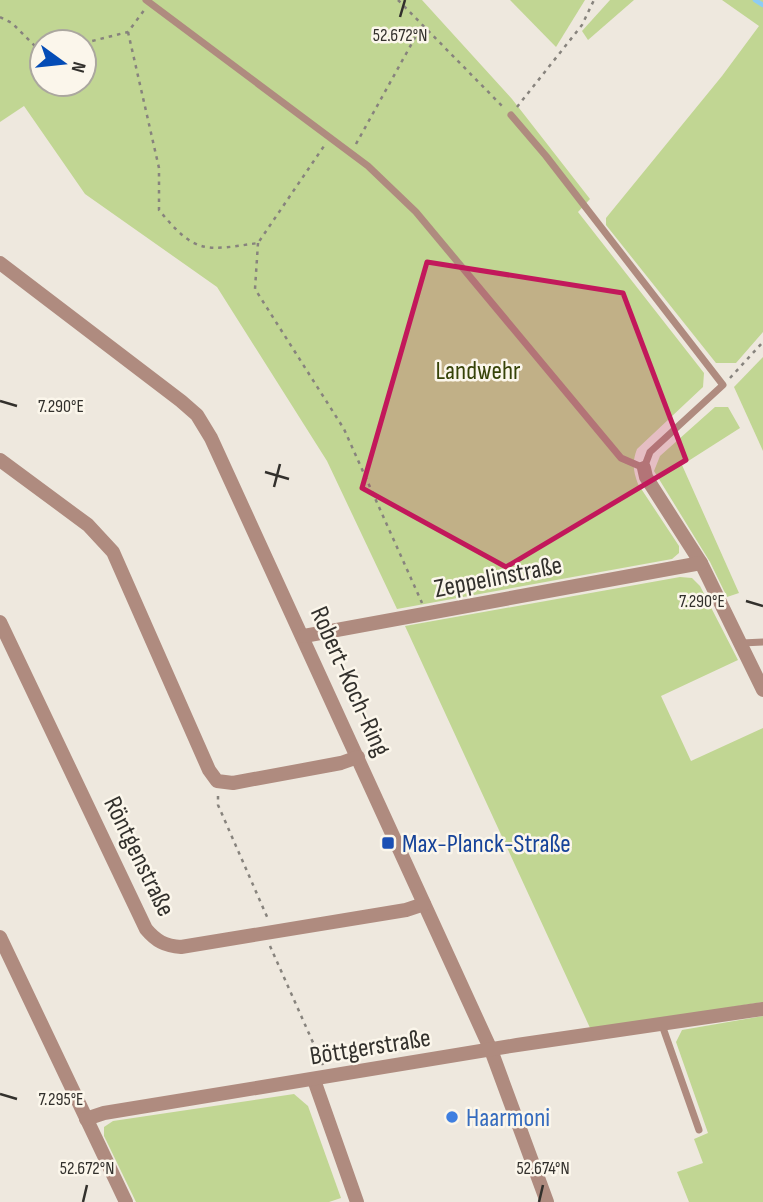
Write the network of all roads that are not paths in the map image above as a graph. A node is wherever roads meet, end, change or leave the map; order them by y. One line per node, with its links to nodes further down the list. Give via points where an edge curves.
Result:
1 (148, 1): 5 (lane, via 351,153 416,212 621,457)
2 (511, 115): 5 (lane, via 723,385 650,452)
3 (0, 263): 8 (street, Robert-Koch-Ring, via 197,415)
4 (0, 460): 12 (street, via 88,526 113,552 209,770 218,781 233,783)
5 (644, 468): 6 (street)
6 (701, 563): 8 (street, Zeppelinstraße); 10 (street)
7 (0, 622): 13 (street, Röntgenstraße, via 146,929 155,939 181,947)
8 (303, 636): 12 (street, Robert-Koch-Ring)
9 (763, 642): 10 (lane)
10 (742, 643): 11 (street)
11 (763, 690)
12 (358, 757): 13 (street, Robert-Koch-Ring)
13 (424, 904): 17 (street, Robert-Koch-Ring)
14 (0, 937): 19 (street)
15 (763, 1009): 16 (street, Böttgerstraße)
16 (662, 1025): 17 (street, Böttgerstraße); 20 (lane)
17 (491, 1050): 18 (street, Böttgerstraße); 23 (street, Robert-Koch-Ring)
18 (314, 1080): 19 (street, Böttgerstraße); 22 (street)
19 (86, 1119): 21 (street)
20 (699, 1130)
21 (126, 1202)
22 (357, 1202)
23 (547, 1202)

